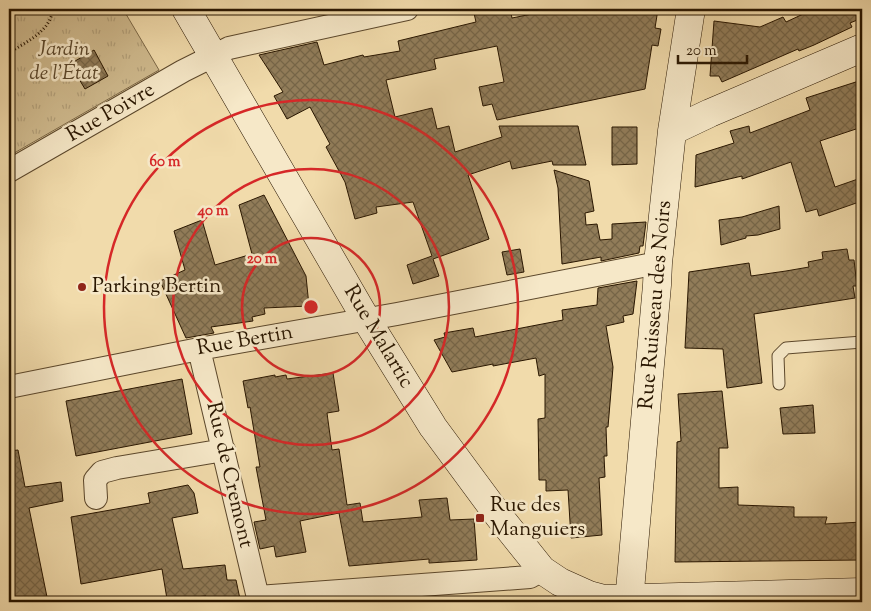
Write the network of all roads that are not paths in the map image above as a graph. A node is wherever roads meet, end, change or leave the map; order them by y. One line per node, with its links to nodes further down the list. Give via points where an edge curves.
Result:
1 (186, 9): 5 (street, Rue Malartic)
2 (407, 9): 5 (street, Rue Poivre, via 229,48)
3 (690, 9): 6 (street, Rue Ruisseau des Noirs)
4 (862, 48): 6 (street)
5 (214, 56): 7 (street, Rue Poivre); 9 (street, Rue Malartic)
6 (672, 131): 8 (street, Rue Ruisseau des Noirs)
7 (9, 171)
8 (658, 263): 9 (street, Rue Bertin); 19 (street, Rue Ruisseau des Noirs)
9 (366, 318): 11 (street, Rue Bertin); 16 (street, Rue Malartic, via 433,427)
10 (862, 342): 12 (lane, via 786,348 778,356)
11 (199, 349): 13 (street, Rue Bertin); 14 (street, Rue de Cremont)
12 (779, 384)
13 (9, 388)
14 (224, 450): 15 (street, via 102,472 95,480); 18 (street, Rue de Cremont)
15 (96, 498)
16 (542, 570): 18 (street, via 530,576); 19 (street, Rue Malartic, via 589,595)
17 (862, 592): 19 (street)
18 (258, 600)
19 (630, 600)

